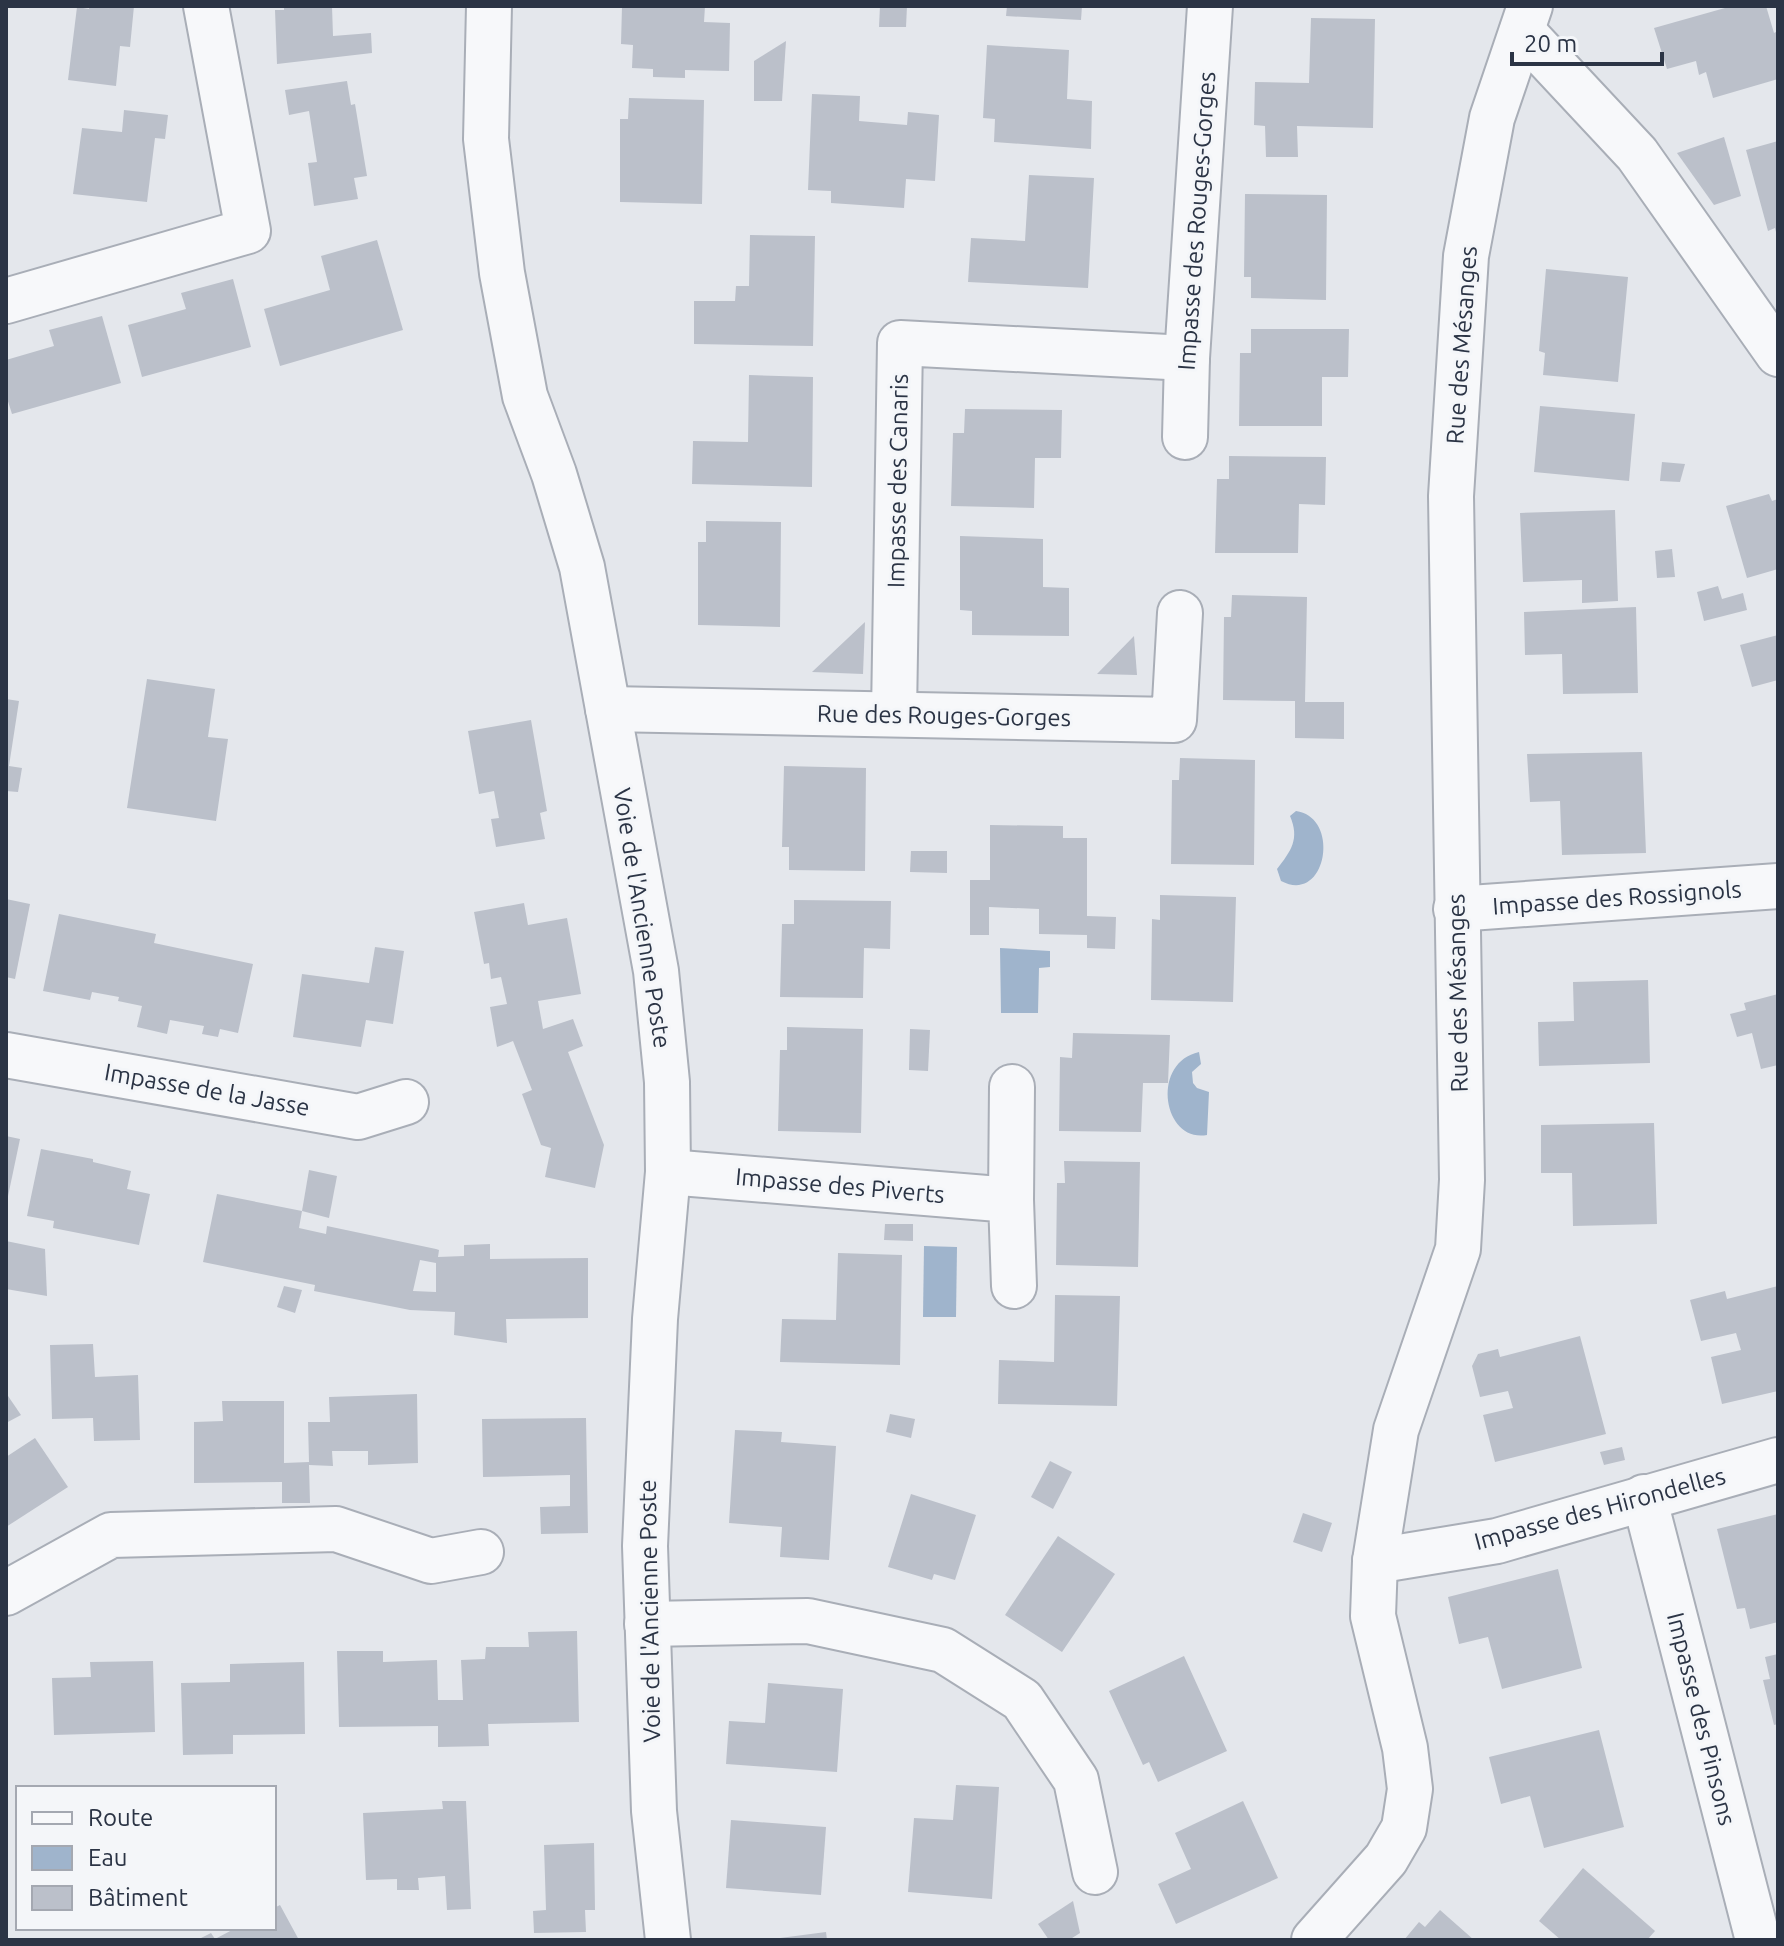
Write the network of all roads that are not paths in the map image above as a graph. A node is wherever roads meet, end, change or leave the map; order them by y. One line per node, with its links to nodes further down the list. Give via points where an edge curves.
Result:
1 (206, 6): 5 (street, via 248,231)
2 (489, 6): 10 (street, Voie de l'Ancienne Poste, via 486,139 502,273 525,396 582,567)
3 (1210, 6): 7 (street, Impasse des Rouges-Gorges)
4 (1526, 18): 6 (street, via 1637,154); 13 (street, Rue des Mésanges, via 1492,118 1466,256 1451,496)
5 (6, 301)
6 (1778, 354)
7 (1187, 358): 8 (street, Impasse des Rouges-Gorges); 11 (street, Impasse des Canaris, via 900,343)
8 (1185, 437)
9 (1180, 613): 11 (street, Rue des Rouges-Gorges, via 1174,720)
10 (608, 709): 11 (street, Rue des Rouges-Gorges); 17 (street, Voie de l'Ancienne Poste, via 656,971 667,1082)
11 (894, 714)
12 (1778, 886): 13 (street, Impasse des Rossignols)
13 (1456, 909): 23 (street, Rue des Mésanges, via 1462,1180 1458,1249 1396,1430)
14 (6, 1055): 16 (street, Impasse de la Jasse, via 358,1117)
15 (1012, 1087): 18 (street)
16 (406, 1102)
17 (668, 1172): 18 (street, Impasse des Piverts); 25 (street, Voie de l'Ancienne Poste, via 645,1530)
18 (1011, 1200): 19 (street)
19 (1014, 1286)
20 (1778, 1460): 21 (street, Impasse des Hirondelles)
21 (1644, 1497): 23 (street, Impasse des Hirondelles, via 1497,1541); 29 (street, Impasse des Pinsons)
22 (481, 1552): 24 (street, via 431,1561 336,1529 111,1535)
23 (1375, 1561): 28 (street, Rue des Mésanges, via 1373,1616 1410,1789 1404,1828 1386,1859)
24 (6, 1593)
25 (647, 1624): 26 (street, via 808,1621 943,1650 1022,1700 1030,1711 1076,1780); 27 (street, Voie de l'Ancienne Poste, via 654,1811)
26 (1095, 1872)
27 (668, 1940)
28 (1314, 1940)
29 (1758, 1940)

